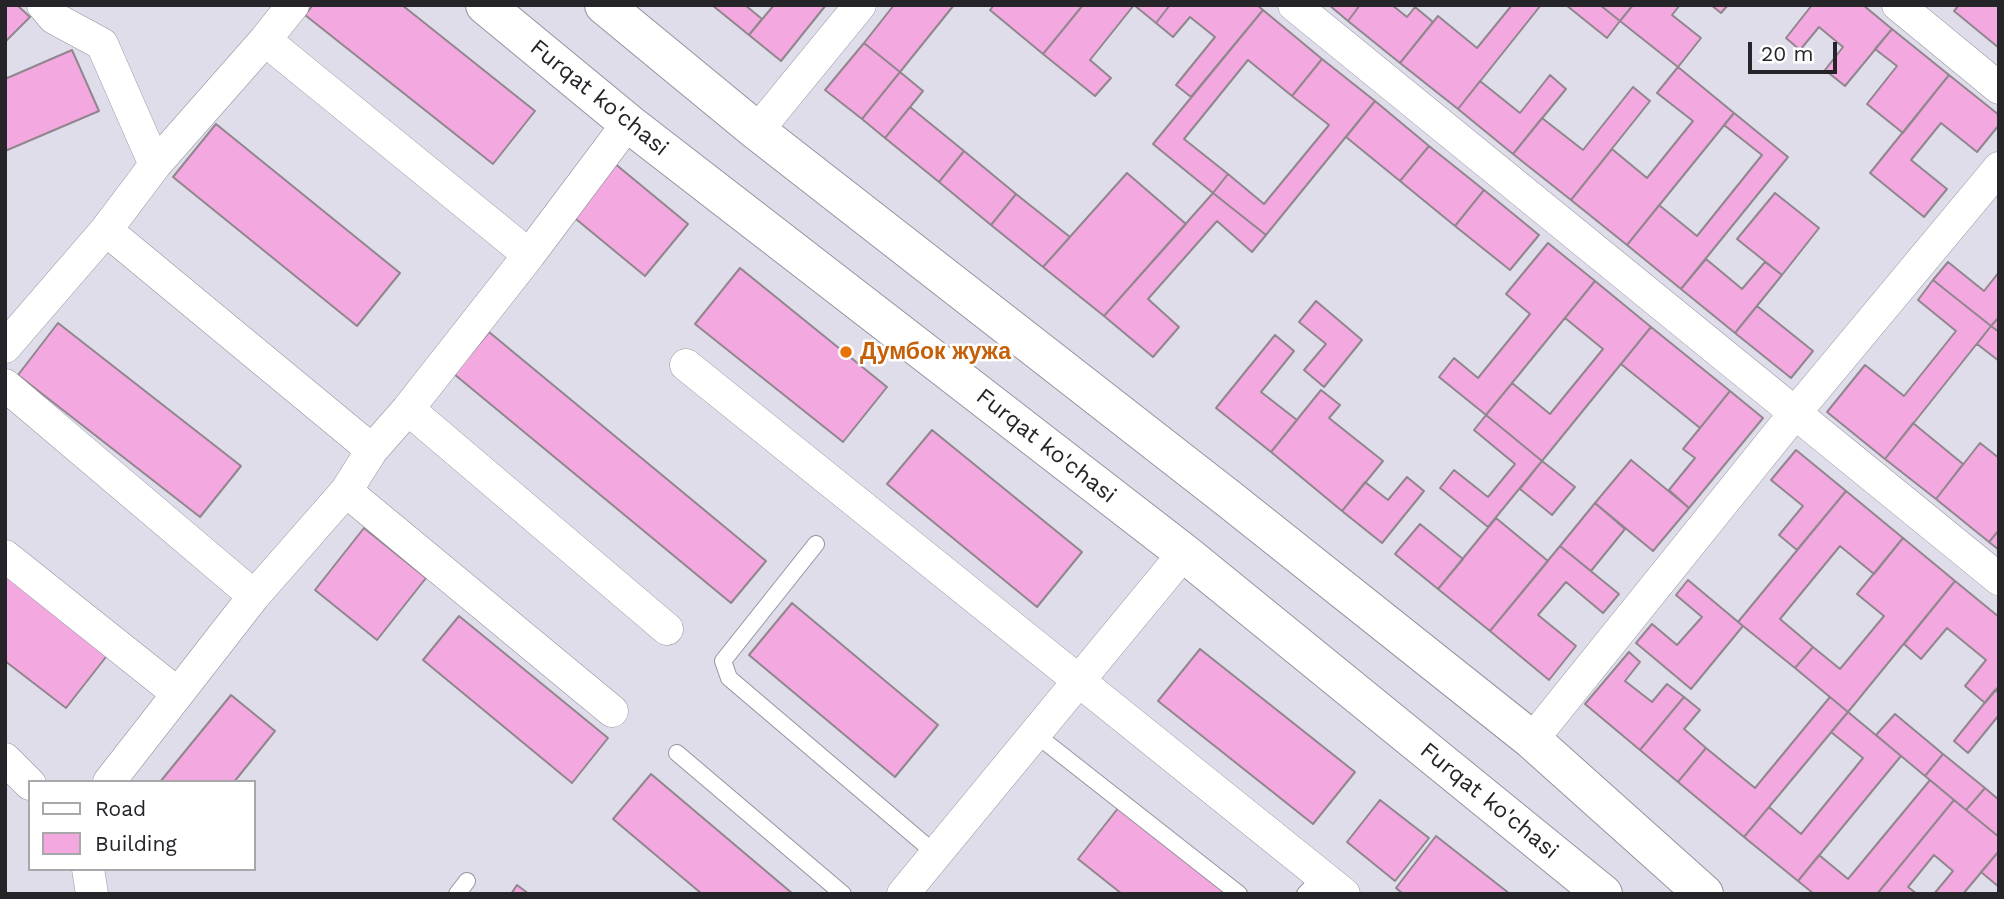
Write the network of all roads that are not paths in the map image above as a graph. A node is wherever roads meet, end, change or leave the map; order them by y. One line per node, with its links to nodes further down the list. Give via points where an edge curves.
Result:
1 (43, 5): 12 (street, via 54,18 102,44)
2 (293, 5): 8 (street)
3 (485, 5): 10 (main road, Furqat ko'chasi)
4 (604, 5): 11 (main road)
5 (860, 5): 11 (street)
6 (1294, 5): 20 (street)
7 (1898, 5): 9 (street)
8 (265, 40): 12 (street); 15 (street)
9 (1999, 88)
10 (628, 123): 15 (street); 24 (main road, Furqat ko'chasi)
11 (757, 131): 33 (main road)
12 (155, 166): 14 (street)
13 (1999, 168): 20 (street)
14 (106, 230): 16 (street); 21 (street)
15 (528, 255): 19 (street)
16 (5, 347)
17 (686, 365): 29 (street)
18 (5, 385): 27 (street)
19 (408, 409): 21 (street); 28 (street)
20 (1795, 413): 26 (street); 33 (street)
21 (372, 450): 22 (street)
22 (346, 491): 27 (street); 31 (street)
23 (816, 544): 38 (lane, via 723,662 729,678)
24 (1184, 553): 29 (street); 45 (main road, Furqat ko'chasi)
25 (5, 556): 30 (street)
26 (1999, 579)
27 (254, 596): 30 (street)
28 (667, 629)
29 (1078, 680): 32 (street); 40 (street)
30 (177, 694): 36 (street)
31 (612, 711)
32 (1034, 733): 38 (street); 44 (lane)
33 (1532, 740): 46 (main road)
34 (677, 753): 42 (lane)
35 (5, 759): 37 (street)
36 (111, 780)
37 (28, 782)
38 (936, 854): 43 (street)
39 (88, 871): 41 (street)
40 (1323, 888)
41 (92, 894)
42 (843, 894)
43 (903, 894)
44 (1239, 894)
45 (1603, 894)
46 (1704, 894)

